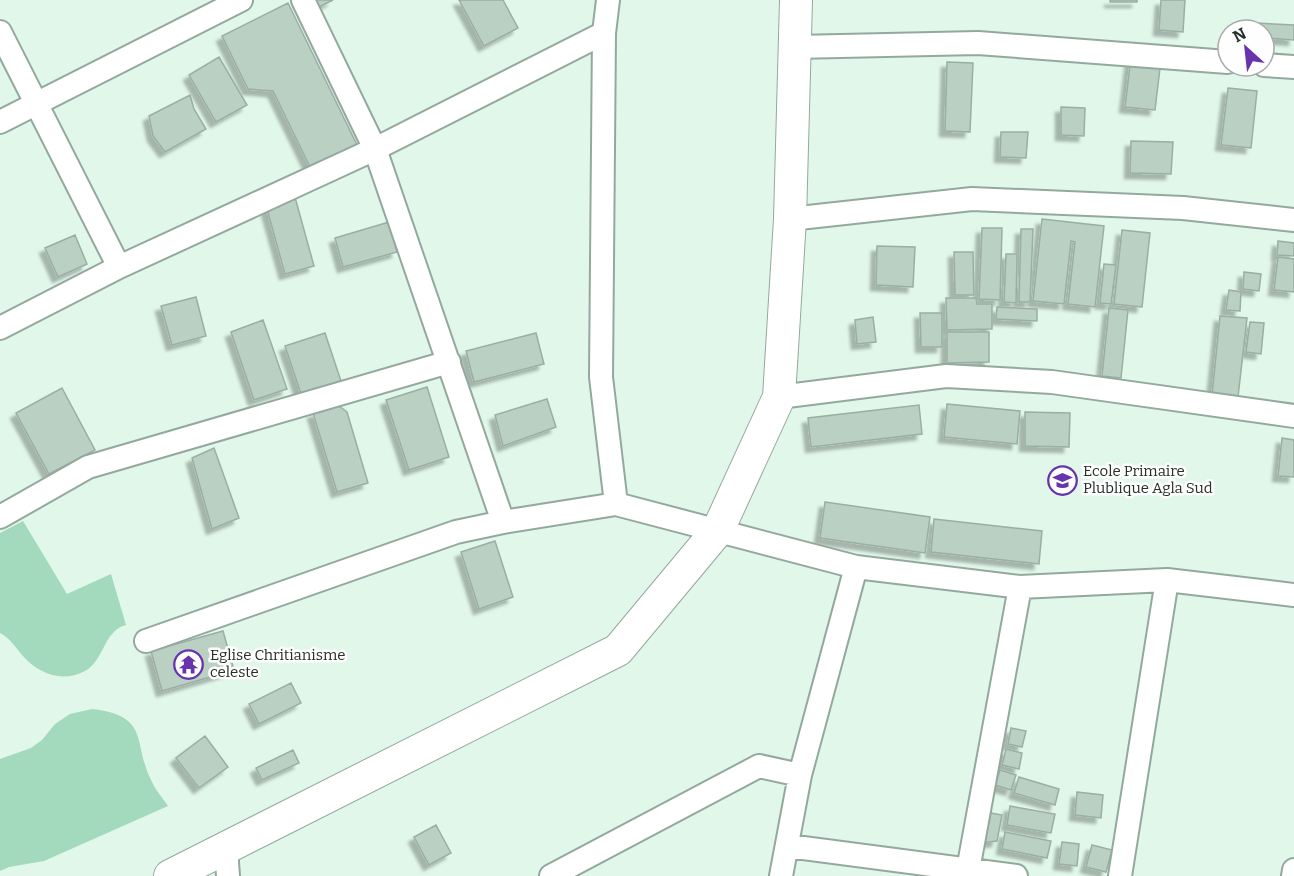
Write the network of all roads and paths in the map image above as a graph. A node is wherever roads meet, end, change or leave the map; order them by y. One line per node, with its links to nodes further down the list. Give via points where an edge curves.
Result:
1 (241, 0): 11 (street)
2 (303, 0): 13 (street)
3 (608, 0): 6 (street)
4 (796, 0): 7 (street)
5 (0, 32): 11 (street)
6 (604, 33): 13 (street); 21 (street, via 601,376)
7 (795, 47): 8 (street, via 978,43); 14 (street)
8 (1216, 61)
9 (1276, 66): 10 (street)
10 (1294, 67)
11 (35, 104): 12 (street); 16 (street)
12 (0, 122)
13 (375, 149): 16 (street); 18 (street)
14 (790, 219): 15 (street, via 972,199 1183,208); 19 (street)
15 (1294, 220)
16 (119, 267): 17 (street)
17 (0, 328)
18 (449, 362): 22 (street, via 88,467); 23 (street)
19 (779, 397): 20 (street, via 946,376 1052,382); 24 (street)
20 (1294, 416)
21 (616, 504): 23 (street); 24 (street)
22 (0, 518)
23 (503, 522): 29 (street, via 456,532)
24 (718, 530): 25 (street); 32 (street, via 618,650)
25 (856, 567): 27 (street); 30 (street)
26 (1167, 580): 27 (street); 28 (street); 39 (street)
27 (1020, 587): 33 (street)
28 (1294, 595)
29 (146, 642)
30 (800, 775): 31 (street); 36 (street, via 759,766)
31 (788, 846): 33 (street); 37 (street)
32 (227, 862): 35 (street)
33 (968, 870): 38 (street)
34 (1294, 870): 40 (street)
35 (170, 876)
36 (551, 876)
37 (781, 876)
38 (1016, 876)
39 (1120, 876)
40 (1293, 876)

